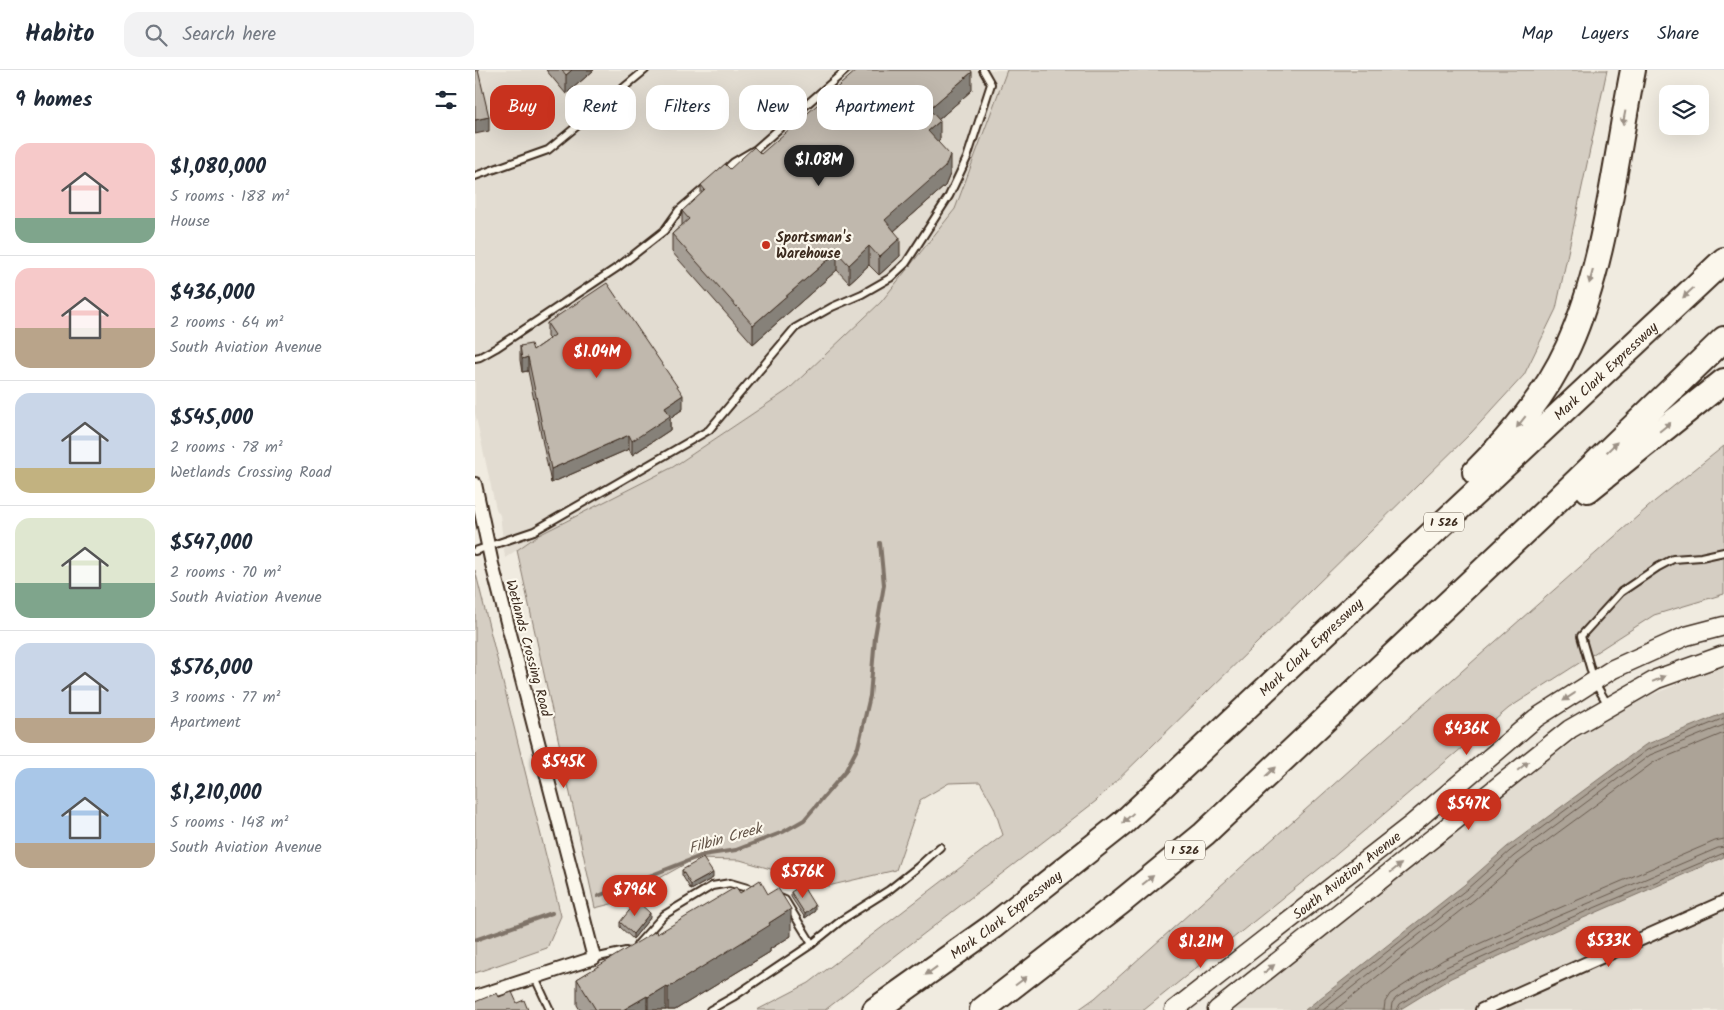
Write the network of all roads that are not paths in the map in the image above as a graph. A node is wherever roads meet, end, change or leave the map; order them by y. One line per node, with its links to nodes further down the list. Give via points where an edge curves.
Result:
1 (645, 70): 5 (lane, via 547,150)
2 (846, 70): 6 (lane, via 756,149)
3 (983, 70): 13 (lane, via 991,84 967,158 949,196 906,263 890,278 795,328 709,430 534,531)
4 (1633, 70): 21 (highway, one-way to 21, via 1603,232 1590,282 1567,348 1533,406 1505,442)
5 (475, 176)
6 (718, 176)
7 (711, 182): 10 (lane, via 679,210 664,231 618,267 496,348)
8 (1724, 260): 21 (highway, Mark Clark Expressway / I 526, one-way to 21)
9 (1724, 339): 18 (highway, I 526, one-way to 9)
10 (475, 358)
11 (1724, 381): 18 (highway, one-way to 11, via 1552,518)
12 (475, 484): 13 (street, Wetlands Crossing Road)
13 (488, 547): 14 (lane); 27 (street, Wetlands Crossing Road)
14 (475, 551)
15 (1724, 552): 19 (lane, via 1673,559 1621,592 1581,636)
16 (1724, 626): 19 (street, South Aviation Avenue, via 1686,636)
17 (1724, 655): 20 (street, South Aviation Avenue, one-way to 17, via 1657,679)
18 (1374, 673): 33 (highway, I 526, one-way to 18, via 1204,834)
19 (1594, 681): 20 (lane); 34 (street, South Aviation Avenue, one-way to 34, via 1536,718 1412,824)
20 (1609, 707): 35 (street, South Aviation Avenue, one-way to 20, via 1570,728)
21 (1164, 785): 32 (highway, Mark Clark Expressway / I 526, one-way to 32, via 1123,823 1000,921)
22 (940, 847): 26 (lane, via 889,890 843,919)
23 (764, 893): 27 (lane, via 730,883 712,886 663,915 633,949)
24 (773, 895): 26 (lane, via 785,900)
25 (1724, 902): 36 (street)
26 (812, 944): 31 (lane)
27 (594, 958): 28 (street)
28 (535, 978): 29 (street); 30 (lane)
29 (475, 997)
30 (551, 1010)
31 (710, 1010)
32 (875, 1010)
33 (982, 1010)
34 (1174, 1010)
35 (1217, 1010)
36 (1482, 1010)

